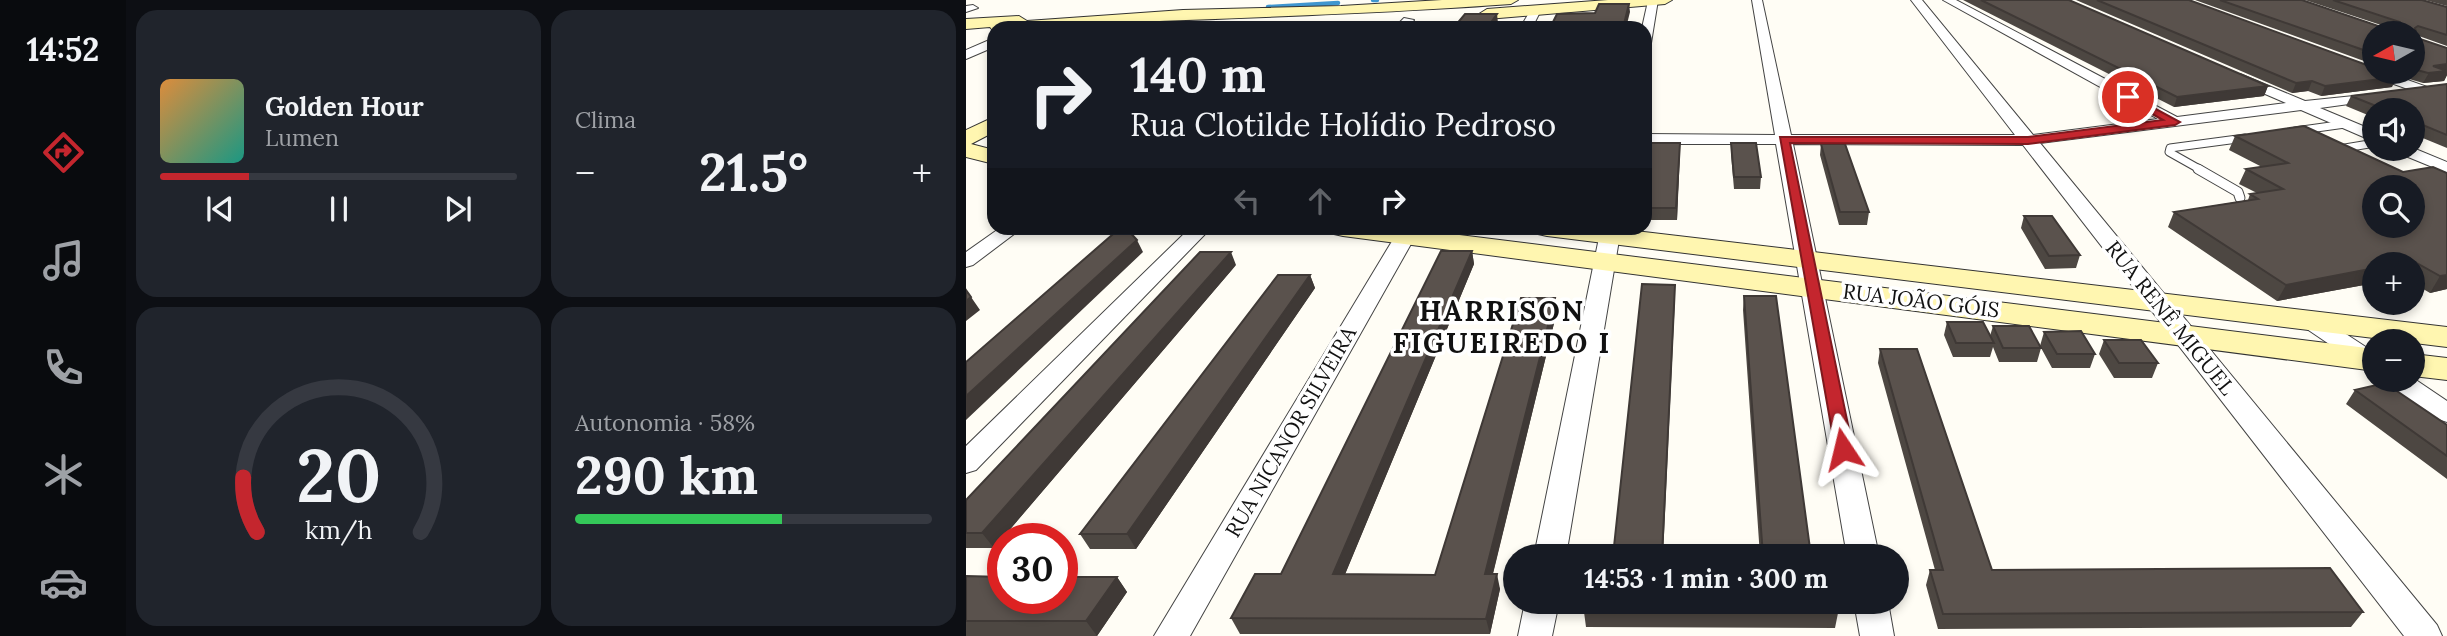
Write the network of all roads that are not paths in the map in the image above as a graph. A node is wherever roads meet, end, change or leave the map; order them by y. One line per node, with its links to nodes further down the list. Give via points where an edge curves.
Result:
1 (1299, 0): 13 (street)
2 (1356, 0): 11 (street, via 1362,7)
3 (1511, 0): 11 (street)
4 (1665, 0): 8 (street)
5 (1757, 0): 38 (street)
6 (1916, 0): 39 (street, RUA RENÊ MIGUEL)
7 (1948, 0): 32 (street)
8 (1653, 1): 12 (street); 17 (street)
9 (999, 6): 10 (street)
10 (968, 9)
11 (1378, 9): 14 (street)
12 (1536, 10): 15 (street); 16 (street)
13 (1008, 21)
14 (1106, 21)
15 (1432, 21)
16 (1530, 21)
17 (1649, 21)
18 (987, 22): 19 (street)
19 (966, 24)
20 (987, 29): 21 (street)
21 (966, 30)
22 (987, 37): 23 (street)
23 (966, 39)
24 (987, 46): 25 (street)
25 (966, 55)
26 (2357, 66): 29 (street)
27 (2226, 72): 31 (street)
28 (2447, 87): 29 (street)
29 (2422, 90): 30 (street); 31 (street)
30 (2447, 99)
31 (2302, 105): 32 (street); 33 (street)
32 (2175, 122): 39 (street)
33 (2345, 124): 34 (street); 35 (lane)
34 (2362, 131)
35 (2279, 133)
36 (2252, 137): 48 (lane, via 2170,148 2169,152 2238,192)
37 (1652, 139): 38 (street)
38 (1784, 139): 39 (street); 55 (street)
39 (2028, 140): 58 (street, RUA RENÊ MIGUEL)
40 (2336, 144): 42 (lane)
41 (2362, 146): 42 (lane)
42 (2345, 148): 45 (lane)
43 (966, 150): 44 (street)
44 (987, 154)
45 (2362, 156)
46 (2425, 159): 47 (street)
47 (2447, 168)
48 (2240, 198)
49 (1002, 235): 56 (street)
50 (1194, 235): 68 (street)
51 (1406, 235): 73 (street, RUA NICANOR SILVEIRA)
52 (1475, 235): 54 (street, RUA JOÃO GÓIS)
53 (1580, 235): 54 (street, RUA JOÃO GÓIS)
54 (1609, 241): 55 (street, RUA JOÃO GÓIS); 57 (street, RUA JOÃO GÓIS); 69 (street)
55 (1806, 259): 57 (street); 58 (street, RUA JOÃO GÓIS)
56 (966, 261)
57 (1813, 288): 60 (street, RUA JOÃO GÓIS); 70 (street)
58 (2158, 303): 59 (street, RUA JOÃO GÓIS); 60 (street, RUA RENÊ MIGUEL)
59 (2309, 320): 61 (street, RUA JOÃO GÓIS); 62 (street)
60 (2184, 335): 63 (street, RUA JOÃO GÓIS); 76 (street, RUA RENÊ MIGUEL)
61 (2447, 337)
62 (2362, 354)
63 (2362, 360)
64 (2425, 366): 65 (street)
65 (2447, 369)
66 (2416, 392): 67 (street)
67 (2447, 413)
68 (966, 463)
69 (1552, 544)
70 (1861, 544)
71 (1540, 614): 74 (street)
72 (1873, 614): 75 (street)
73 (1171, 636)
74 (1535, 636)
75 (1877, 636)
76 (2425, 636)

